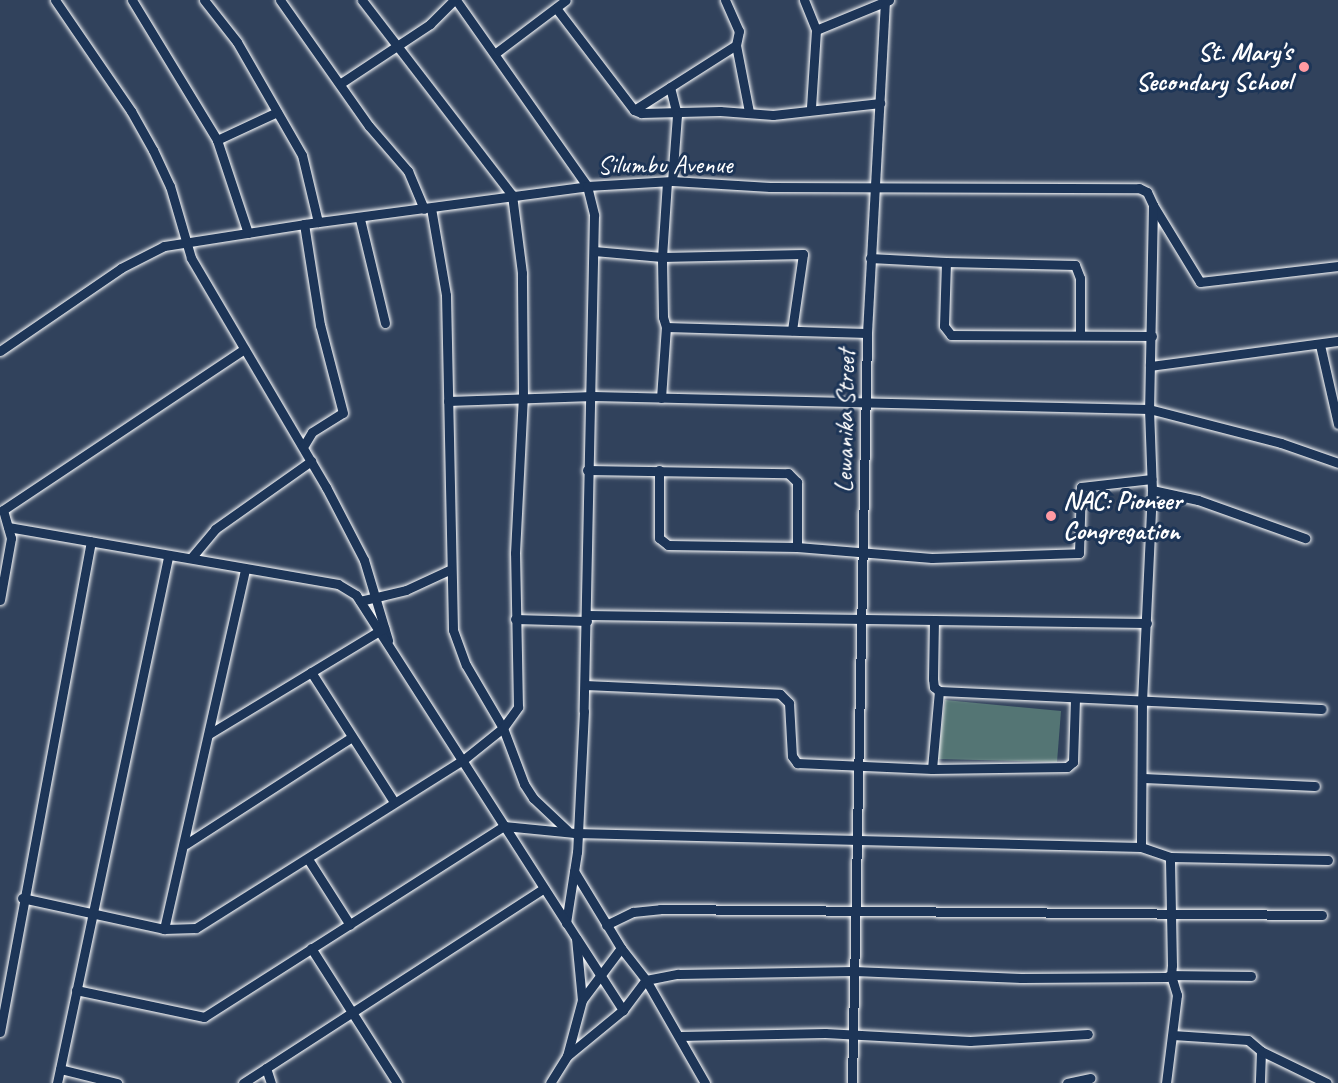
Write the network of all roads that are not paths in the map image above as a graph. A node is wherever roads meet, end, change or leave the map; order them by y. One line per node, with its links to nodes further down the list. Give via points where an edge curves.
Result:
1 (54, 0): 35 (street, via 131,111 153,150 170,186)
2 (132, 0): 24 (street)
3 (204, 0): 21 (street, via 237,42)
4 (280, 0): 16 (street)
5 (363, 0): 14 (street)
6 (455, 0): 14 (street); 15 (street)
7 (566, 0): 11 (street)
8 (725, 0): 13 (street, via 737,24)
9 (804, 0): 12 (street)
10 (887, 1): 12 (street); 18 (street, Lewanika Street)
11 (556, 8): 15 (street); 20 (street)
12 (816, 30): 19 (street)
13 (736, 45): 17 (street); 22 (street)
14 (398, 46): 16 (street); 28 (street)
15 (497, 52): 26 (street)
16 (341, 82): 30 (street, via 369,126 408,171)
17 (670, 87): 20 (street); 23 (street)
18 (880, 103): 19 (street); 27 (street, Lewanika Street)
19 (811, 108): 22 (street, via 773,115)
20 (634, 110): 23 (street, via 648,115)
21 (277, 112): 24 (street); 32 (street, via 302,156)
22 (748, 112): 23 (street)
23 (677, 115): 25 (street)
24 (217, 140): 34 (street)
25 (670, 182): 26 (street, Silumbu Avenue); 27 (street, Silumbu Avenue); 37 (street)
26 (587, 186): 28 (street, Silumbu Avenue); 36 (street, via 594,215)
27 (875, 188): 29 (street, Silumbu Avenue, via 1139,188 1147,192); 38 (street, Lewanika Street)
28 (512, 195): 30 (street, Silumbu Avenue); 53 (street, via 522,273)
29 (1152, 205): 40 (street, via 1200,282); 46 (street)
30 (428, 208): 31 (street, Silumbu Avenue); 55 (street, via 446,295)
31 (360, 219): 32 (street, Silumbu Avenue); 41 (street)
32 (318, 222): 33 (street, Silumbu Avenue)
33 (304, 224): 34 (street, Silumbu Avenue); 59 (street, via 320,325 343,412 312,432)
34 (248, 233): 35 (street, Silumbu Avenue)
35 (186, 242): 49 (street, via 191,258); 50 (street, Silumbu Avenue, via 164,246 120,268)
36 (594, 251): 37 (street); 52 (street)
37 (662, 257): 42 (street); 43 (street, via 803,254)
38 (870, 258): 39 (street); 44 (street, Lewanika Street)
39 (946, 262): 45 (street, via 1076,265 1080,278); 45 (street, via 946,333)
40 (1338, 266)
41 (385, 323)
42 (666, 327): 43 (street); 54 (street)
43 (792, 330): 44 (street)
44 (867, 333): 56 (street, Lewanika Street)
45 (1080, 335): 46 (street)
46 (1152, 336): 51 (street)
47 (1338, 341): 48 (street)
48 (1320, 345): 51 (street); 58 (street)
49 (244, 350): 59 (street); 66 (street, via 3,510)
50 (0, 351)
51 (1150, 366): 57 (street)
52 (593, 396): 53 (street); 54 (street); 62 (street)
53 (523, 397): 55 (street); 79 (street)
54 (661, 398): 56 (street)
55 (448, 401): 74 (street)
56 (868, 405): 57 (street); 70 (street, Lewanika Street)
57 (1149, 409): 61 (street, via 1281,442); 64 (street)
58 (1338, 424)
59 (303, 447): 60 (street)
60 (311, 461): 72 (street, via 215,529); 75 (street, via 364,560)
61 (1338, 463)
62 (587, 470): 63 (street); 78 (street)
63 (658, 470): 69 (street, via 794,476); 69 (street, via 658,532 663,543)
64 (1152, 479): 65 (street); 70 (street, via 1080,487 1079,553 932,558)
65 (1152, 490): 67 (street, via 1198,500); 82 (street)
66 (8, 527): 68 (street); 76 (street, via 10,549)
67 (1305, 538)
68 (91, 541): 71 (street); 109 (street)
69 (797, 547): 70 (street)
70 (863, 552): 80 (street, Lewanika Street)
71 (168, 557): 72 (street); 111 (street)
72 (191, 558): 73 (street)
73 (245, 569): 77 (street, via 338,584 348,587); 91 (street)
74 (449, 570): 75 (street, via 406,590); 90 (street, via 453,630 459,648)
75 (377, 597): 77 (street); 83 (street)
76 (0, 600)
77 (360, 601): 83 (street)
78 (587, 618): 79 (street); 80 (street); 85 (street)
79 (515, 619): 90 (street, via 518,707)
80 (861, 619): 81 (street); 94 (street, Lewanika Street)
81 (934, 620): 82 (street); 86 (street, via 933,679)
82 (1147, 623): 88 (street)
83 (382, 629): 84 (street); 93 (street)
84 (311, 672): 91 (street); 92 (street)
85 (585, 685): 94 (street, via 780,694 789,703 793,760); 100 (street)
86 (939, 692): 87 (street); 95 (street)
87 (1075, 700): 88 (street); 95 (street, via 1073,762 1067,768)
88 (1142, 700): 89 (street); 96 (street)
89 (1322, 709)
90 (503, 728): 93 (street); 100 (street, via 533,798)
91 (209, 734): 102 (street)
92 (352, 737): 98 (street); 102 (street)
93 (463, 760): 98 (street); 99 (street)
94 (859, 766): 95 (street); 101 (street, Lewanika Street)
95 (932, 769)
96 (1143, 778): 97 (street); 103 (street)
97 (1315, 786)
98 (394, 802): 105 (street)
99 (504, 826): 100 (street); 108 (street); 115 (street)
100 (571, 831): 101 (street); 107 (street)
101 (856, 841): 103 (street); 110 (street, Lewanika Street)
102 (186, 844): 117 (street)
103 (1141, 847): 104 (street)
104 (1170, 857): 106 (street); 112 (street)
105 (308, 860): 115 (street); 117 (street, via 196,928)
106 (1328, 860)
107 (574, 871): 114 (street); 116 (street)
108 (543, 889): 114 (street); 129 (street)
109 (22, 898): 111 (street); 130 (street)
110 (855, 911): 112 (street); 116 (street, via 645,910); 121 (street, Lewanika Street)
111 (92, 914): 117 (street); 126 (street)
112 (1171, 914): 113 (street); 122 (street)
113 (1322, 915)
114 (566, 923): 118 (street)
115 (350, 925): 119 (street)
116 (606, 925): 120 (street)
117 (164, 929)
118 (576, 938): 124 (street); 127 (street)
119 (311, 948): 126 (street, via 204,1017); 129 (street)
120 (621, 948): 124 (street); 125 (street)
121 (854, 971): 122 (street, via 1046,979); 125 (street, via 678,974); 131 (street, Lewanika Street)
122 (1171, 975): 123 (street); 133 (street, via 1177,995)
123 (1251, 976)
124 (599, 978): 127 (street); 128 (street)
125 (646, 980): 128 (street); 134 (street)
126 (76, 990): 138 (street)
127 (582, 1000): 136 (street)
128 (622, 1010): 136 (street)
129 (353, 1011): 137 (street); 144 (street)
130 (0, 1032)
131 (851, 1034): 132 (street, via 970,1041); 134 (street); 147 (street, Lewanika Street)
132 (1088, 1034)
133 (1173, 1035): 135 (street, via 1248,1040); 149 (street)
134 (680, 1036): 146 (street)
135 (1261, 1051): 150 (street); 151 (street)
136 (567, 1056): 145 (street)
137 (266, 1068): 142 (street); 143 (street)
138 (60, 1069): 140 (street); 141 (street)
139 (1090, 1078): 148 (street)
140 (57, 1083)
141 (117, 1083)
142 (243, 1083)
143 (272, 1083)
144 (397, 1083)
145 (550, 1083)
146 (705, 1083)
147 (852, 1083)
148 (1067, 1083)
149 (1166, 1083)
150 (1260, 1083)
151 (1327, 1083)

